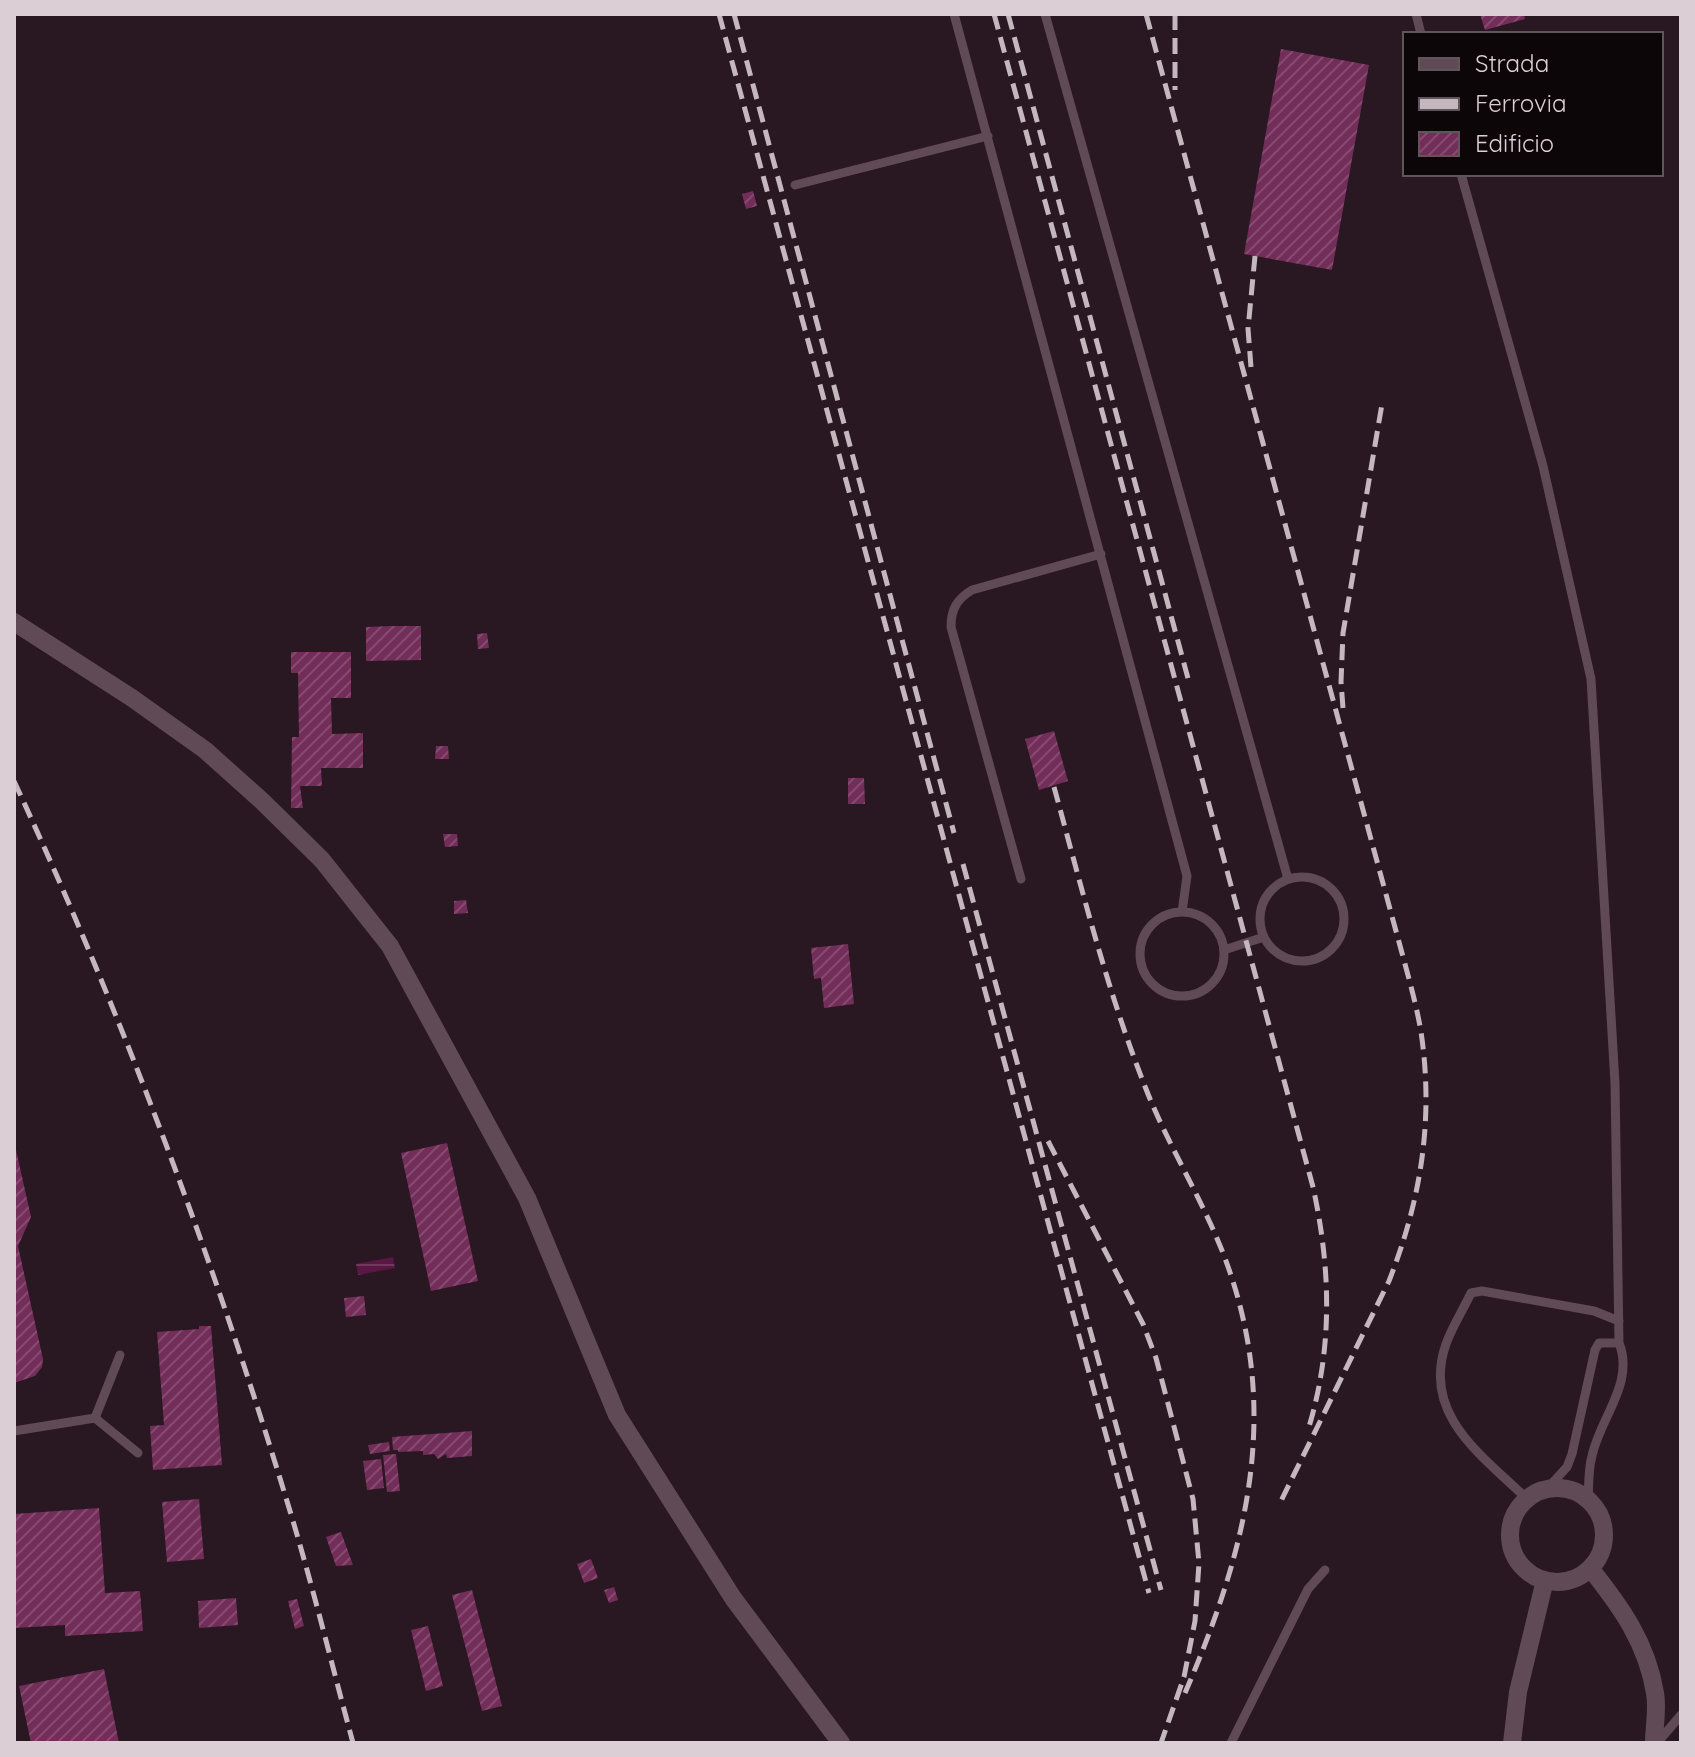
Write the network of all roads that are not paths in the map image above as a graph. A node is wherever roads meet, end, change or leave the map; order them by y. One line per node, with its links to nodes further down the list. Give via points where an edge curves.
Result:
1 (954, 14): 3 (lane)
2 (1045, 14): 9 (lane)
3 (988, 136): 5 (lane); 6 (lane)
4 (1462, 176): 13 (lane, via 1543,466 1591,679 1615,1083)
5 (795, 185)
6 (1101, 554): 8 (lane, via 972,590 953,609 951,627); 10 (lane, via 1187,876)
7 (14, 622): 26 (street, via 205,750 322,860 390,946 527,1198 617,1415 733,1598)
8 (1021, 879)
9 (1288, 879): 11 (lane, via 1266,897 1260,923); 11 (lane, via 1302,877 1328,885 1343,908 1342,935 1324,955 1297,961 1283,957)
10 (1182, 912): 12 (lane, via 1194,913 1215,927); 12 (lane, via 1156,920 1141,942 1149,981 1172,995 1199,993 1219,975)
11 (1264, 937): 12 (lane)
12 (1224, 950)
13 (1619, 1321): 14 (lane); 20 (lane, via 1594,1311 1471,1293 1446,1345 1443,1404 1470,1444)
14 (1619, 1343): 19 (lane, via 1599,1343 1595,1350 1572,1454); 21 (lane, via 1625,1357 1622,1382 1592,1456)
15 (120, 1355): 16 (lane)
16 (95, 1418): 17 (lane); 18 (lane)
17 (14, 1431)
18 (138, 1453)
19 (1546, 1490): 20 (street); 21 (street, via 1568,1489)
20 (1527, 1499): 24 (street, via 1517,1510 1510,1538 1521,1564)
21 (1588, 1500): 22 (street, via 1597,1509 1604,1534)
22 (1590, 1568): 24 (street, via 1561,1582); 29 (street, via 1620,1604 1642,1643 1656,1696)
23 (1325, 1570): 27 (lane, via 1308,1589)
24 (1545, 1580): 28 (street, via 1518,1692)
25 (1681, 1715): 29 (lane)
26 (841, 1743)
27 (1231, 1743)
28 (1512, 1743)
29 (1655, 1743)

